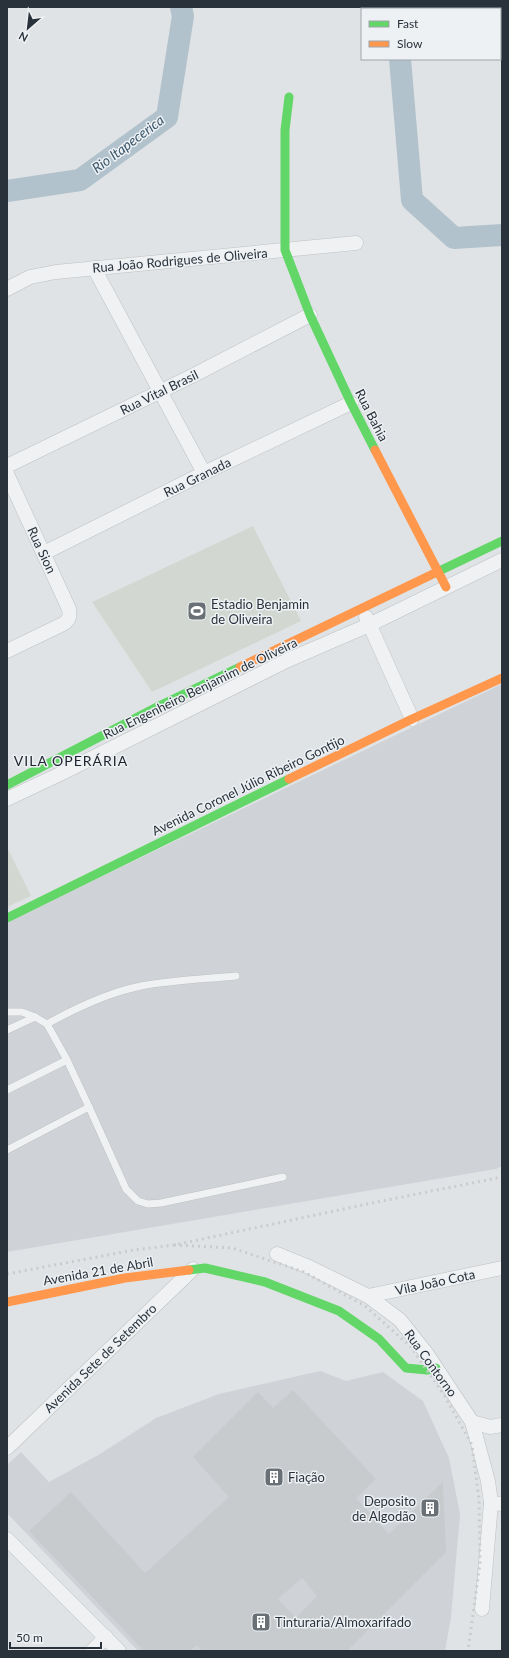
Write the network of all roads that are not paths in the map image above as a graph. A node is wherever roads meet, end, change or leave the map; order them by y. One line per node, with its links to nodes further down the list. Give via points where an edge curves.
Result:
1 (288, 97): 3 (street, via 285,130)
2 (356, 242): 3 (street, Rua João Rodrigues de Oliveira)
3 (285, 250): 4 (street, Rua João Rodrigues de Oliveira); 6 (street, Rua Bahia)
4 (94, 268): 5 (street, Rua João Rodrigues de Oliveira, via 30,277); 7 (street)
5 (7, 289)
6 (310, 315): 7 (street, Rua Vital Brasil); 8 (street, Rua Bahia)
7 (161, 391): 9 (street, Rua Vital Brasil); 11 (street)
8 (350, 403): 11 (street, Rua Granada); 15 (street, Rua Bahia)
9 (7, 466)
10 (7, 474): 13 (street, Rua Sion)
11 (204, 474): 13 (street, Rua Granada)
12 (502, 541): 15 (street, Rua Engenheiro Benjamim de Oliveira)
13 (44, 553): 19 (street, Rua Sion, via 69,609 69,619)
14 (502, 560): 16 (street, Rua Engenheiro Benjamim de Oliveira)
15 (439, 573): 16 (street, Rua Bahia); 17 (street, Rua Engenheiro Benjamim de Oliveira)
16 (446, 587): 18 (street, Rua Engenheiro Benjamim de Oliveira)
17 (363, 610): 18 (street); 22 (street, Rua Engenheiro Benjamim de Oliveira, via 157,707)
18 (369, 625): 21 (street); 22 (street, Rua Engenheiro Benjamim de Oliveira)
19 (7, 651)
20 (502, 678): 21 (street, Avenida Coronel Júlio Ribeiro Gontijo)
21 (412, 719): 24 (street, Avenida Coronel Júlio Ribeiro Gontijo)
22 (17, 785): 23 (street, Rua Engenheiro Benjamim de Oliveira)
23 (7, 799)
24 (7, 918)
25 (236, 976): 28 (lane, via 140,987 93,1002)
26 (7, 1012): 27 (lane, via 22,1012)
27 (35, 1017): 28 (lane); 29 (lane)
28 (47, 1024): 30 (lane)
29 (7, 1030)
30 (67, 1060): 31 (lane); 32 (lane)
31 (7, 1090)
32 (88, 1107): 33 (lane); 34 (lane, via 126,1189 138,1201 148,1204 161,1203)
33 (7, 1150)
34 (283, 1177)
35 (277, 1254): 38 (street, Rua Contorno)
36 (502, 1268): 38 (street, Vila João Cota)
37 (193, 1269): 39 (street, Avenida 21 de Abril, via 125,1278); 40 (street, Avenida 21 de Abril, via 205,1268 264,1282 339,1311 379,1339 406,1368); 43 (street, Avenida Sete de Setembro)
38 (368, 1296): 40 (street, Rua Contorno, via 400,1320)
39 (7, 1302)
40 (436, 1368): 41 (street, Rua Contorno)
41 (472, 1422): 42 (street, via 490,1427); 44 (street, Rua Contorno)
42 (502, 1425)
43 (7, 1448)
44 (496, 1504): 46 (street, Rua Contorno)
45 (7, 1539): 47 (street)
46 (482, 1609)
47 (106, 1637): 48 (street); 49 (street)
48 (92, 1651)
49 (119, 1651)

